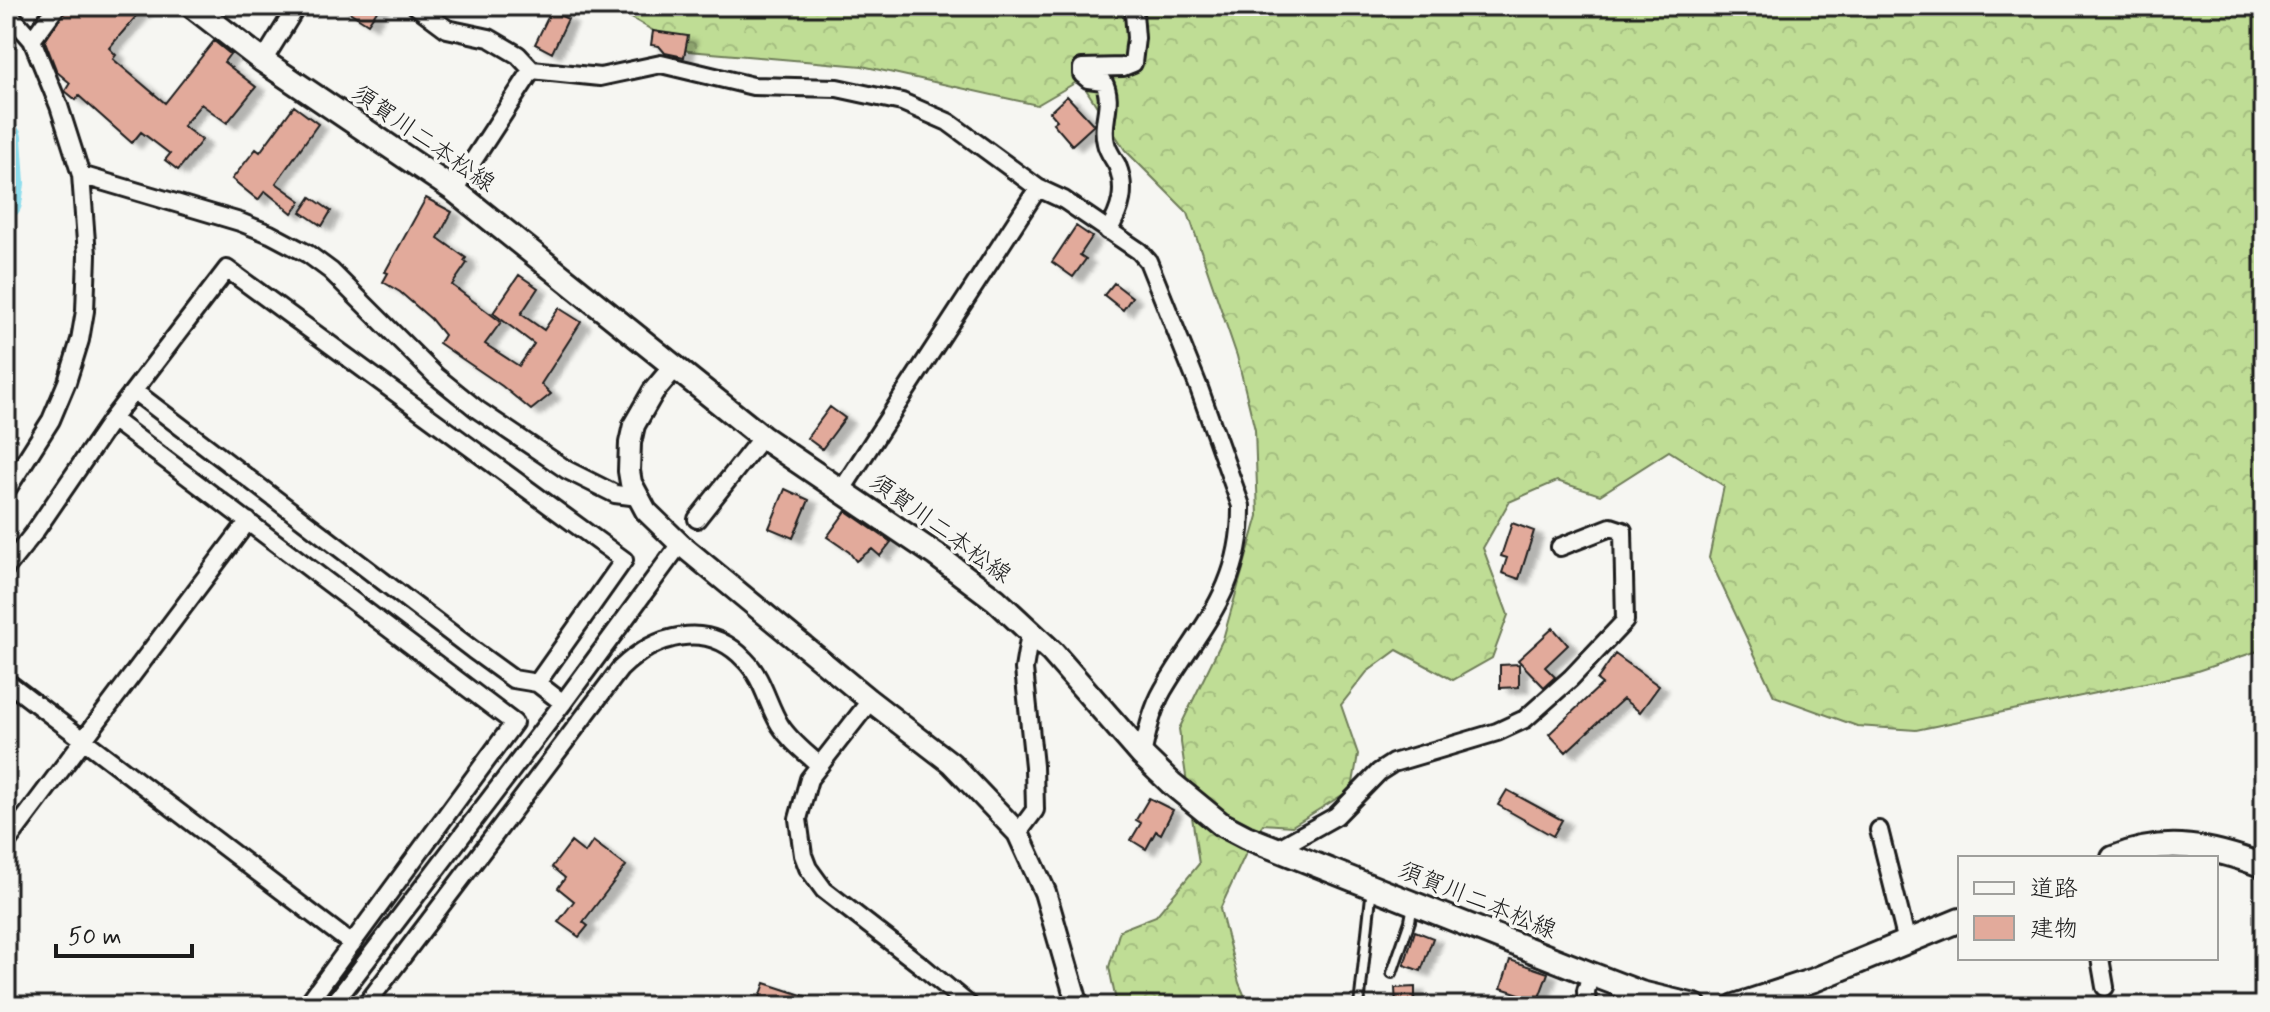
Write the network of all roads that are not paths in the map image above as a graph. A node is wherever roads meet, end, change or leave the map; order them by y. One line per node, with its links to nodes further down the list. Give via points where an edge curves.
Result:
1 (57, 6): 7 (street)
2 (192, 6): 8 (main road, 須賀川二本松線)
3 (297, 6): 8 (street)
4 (416, 6): 9 (street, via 447,29 489,38)
5 (6, 10): 7 (street)
6 (1134, 13): 13 (street, via 1133,63 1082,68 1082,74 1103,81 1108,90 1106,144 1122,185 1120,213)
7 (32, 40): 10 (street)
8 (263, 61): 12 (main road, 須賀川二本松線)
9 (532, 70): 11 (street, via 600,77 661,64 753,86 837,88 902,102 948,122); 12 (street)
10 (81, 175): 18 (street, via 87,255 80,340 51,420); 20 (street, via 240,222 308,254 478,410 567,470 615,494)
11 (1038, 188): 13 (street); 19 (street)
12 (454, 190): 14 (main road, 須賀川二本松線)
13 (1108, 231): 32 (street, via 1139,251 1153,272 1199,388 1242,521 1217,609 1162,692)
14 (675, 366): 17 (main road, 須賀川二本松線); 20 (street, via 634,425 629,471)
15 (134, 391): 16 (street); 28 (street, via 513,679); 28 (street, via 227,269 624,560)
16 (112, 419): 22 (street); 25 (street)
17 (762, 437): 19 (main road, 須賀川二本松線); 21 (street)
18 (6, 491)
19 (841, 491): 26 (main road, 須賀川二本松線, via 996,600)
20 (639, 497): 23 (street)
21 (697, 519)
22 (248, 521): 31 (street); 44 (street, via 514,723)
23 (680, 544): 29 (street); 30 (street)
24 (1560, 547): 37 (street, via 1611,527 1623,531 1625,621 1525,719 1393,763 1336,816)
25 (6, 568)
26 (1030, 633): 32 (main road, 須賀川二本松線); 35 (street, via 1024,669 1035,810)
27 (6, 681): 31 (street)
28 (537, 683): 30 (street)
29 (870, 701): 33 (street); 35 (street, via 951,763)
30 (563, 703): 50 (street)
31 (83, 740): 36 (street); 44 (street)
32 (1142, 755): 37 (main road, 須賀川二本松線, via 1221,824)
33 (819, 765): 51 (street, via 778,723 752,669 735,650 720,641 690,636 646,647 620,669); 52 (street, via 804,792 798,819 803,855 815,879)
34 (1879, 830): 43 (street)
35 (1018, 833): 53 (street, via 1045,892)
36 (6, 843)
37 (1277, 849): 40 (main road, 須賀川二本松線)
38 (2119, 856): 39 (main road, via 2172,844)
39 (2264, 866)
40 (1372, 886): 41 (main road, 須賀川二本松線); 54 (lane)
41 (1413, 903): 46 (lane); 47 (main road, 須賀川二本松線)
42 (1958, 921): 43 (main road)
43 (1907, 942): 57 (main road)
44 (352, 944): 49 (street)
45 (2100, 960): 48 (street)
46 (1392, 973)
47 (1591, 974): 55 (street); 56 (main road, 須賀川二本松線)
48 (2105, 987)
49 (306, 1006)
50 (332, 1006)
51 (365, 1006)
52 (970, 1006)
53 (1078, 1006)
54 (1359, 1006)
55 (1587, 1006)
56 (1695, 1006)
57 (1735, 1006)

